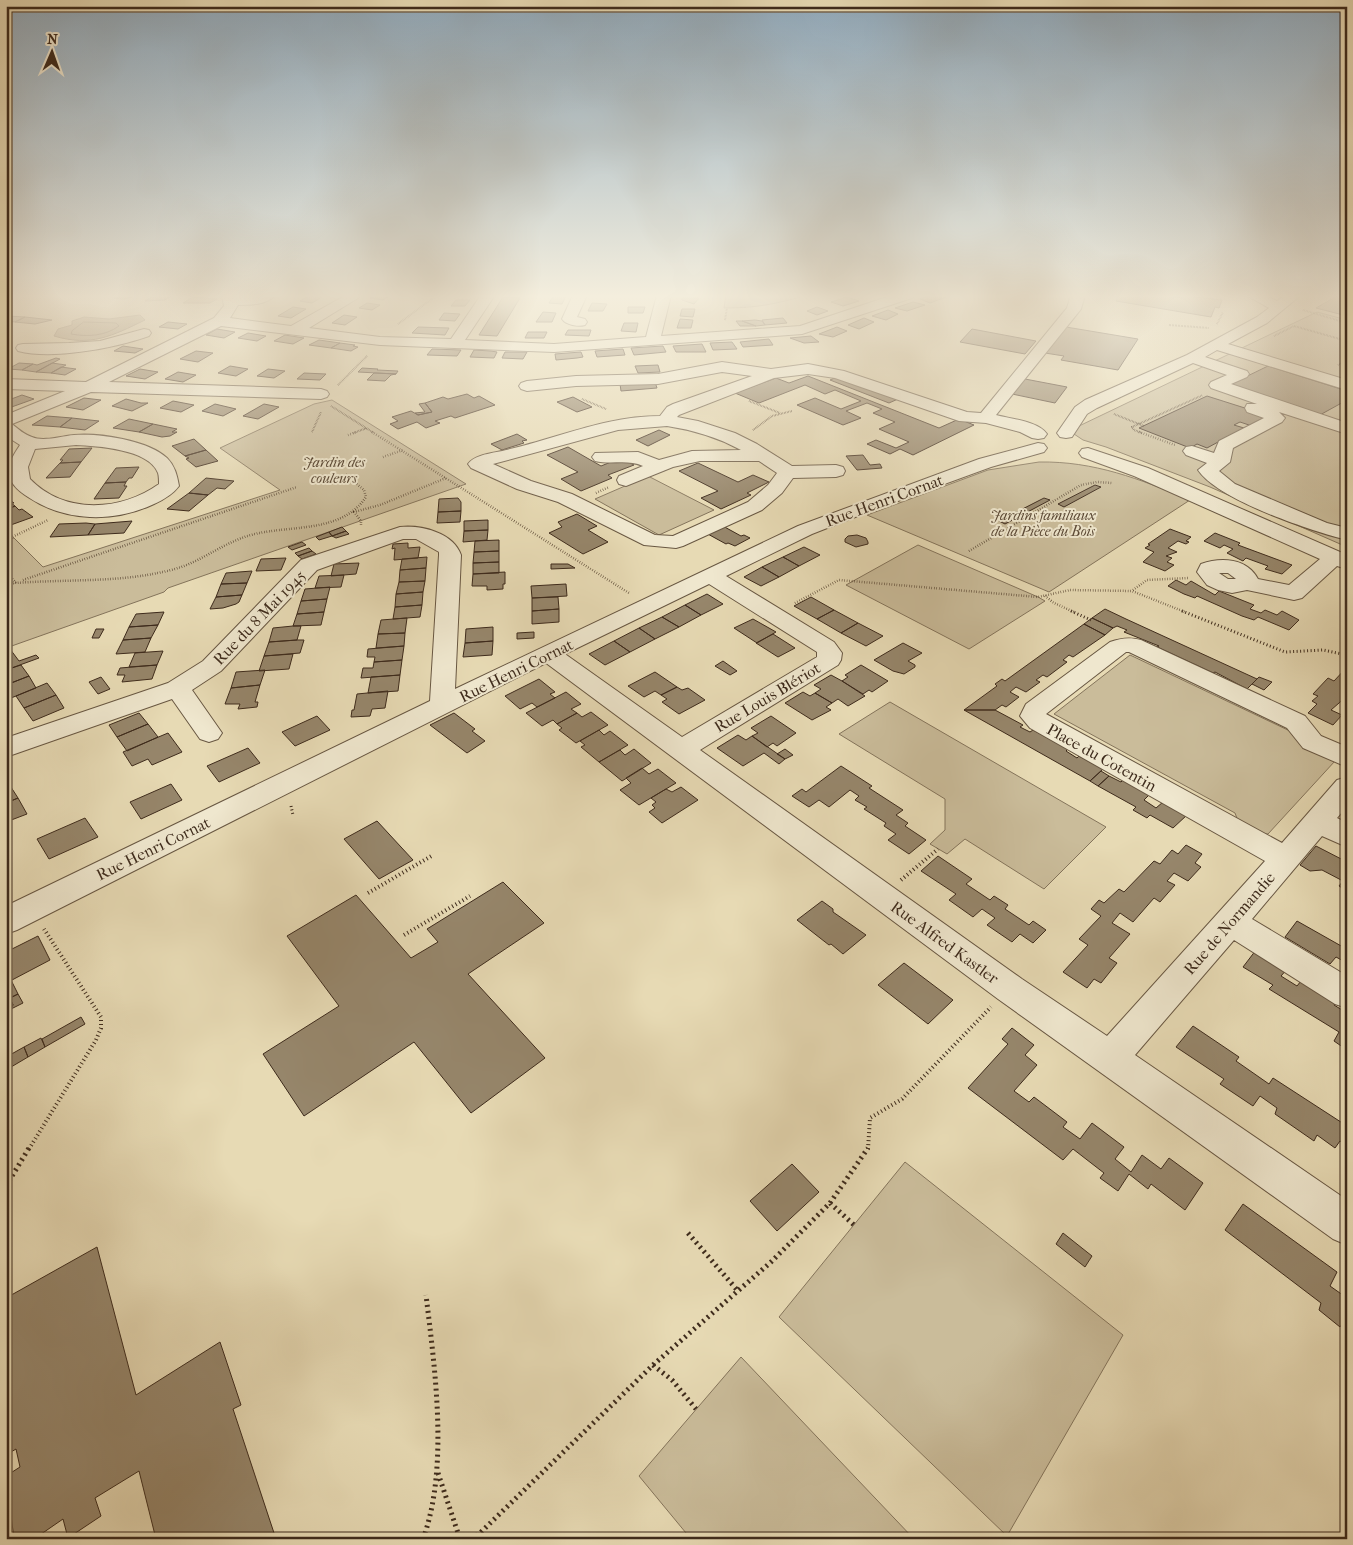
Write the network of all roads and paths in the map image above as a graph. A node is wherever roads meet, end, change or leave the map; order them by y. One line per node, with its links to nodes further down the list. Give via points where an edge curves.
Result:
1 (127, 367): 14 (street)
2 (354, 367): 17 (path)
3 (1026, 367): 22 (street)
4 (1172, 367): 19 (street)
5 (1220, 367): 9 (street)
6 (1253, 367): 9 (street)
7 (1289, 367): 12 (street)
8 (771, 374): 10 (street, via 722,368); 15 (street); 22 (street, via 798,369 823,370 965,417)
9 (1241, 374): 23 (street, via 1217,385)
10 (658, 379): 13 (street); 15 (street)
11 (6, 384): 14 (street)
12 (1347, 385)
13 (528, 386)
14 (88, 387): 17 (street); 24 (street)
15 (723, 391): 25 (street, via 673,411)
16 (1207, 393): 27 (path)
17 (322, 398): 30 (path)
18 (580, 398): 26 (path)
19 (1091, 404): 27 (path); 32 (street, via 1081,411)
20 (1339, 407): 23 (street)
21 (1253, 408): 43 (street, via 1276,418 1225,445)
22 (986, 418): 35 (street, via 1026,428)
23 (1317, 419): 31 (street)
24 (6, 421)
25 (665, 421): 26 (street); 39 (street, via 716,432)
26 (627, 422): 44 (street, via 583,431 518,454 490,458 477,464 524,485 565,498 651,541 676,542 755,506 776,489)
27 (1139, 424): 28 (path); 37 (path, via 1132,427 1134,430)
28 (1144, 426)
29 (6, 428): 34 (street)
30 (367, 428): 33 (path); 36 (path)
31 (1347, 429)
32 (1066, 433): 35 (street, via 1051,432); 35 (street, via 1082,437 1090,442 1093,449)
33 (348, 435)
34 (30, 443): 52 (street, via 19,462 20,480 39,497); 52 (street, via 78,440 124,445 156,459 170,476 169,486 147,502 128,508 92,511)
35 (1058, 449): 47 (street); 51 (street, Rue Henri Cornat)
36 (403, 450): 40 (path); 46 (path)
37 (1192, 451): 43 (street)
38 (830, 452): 51 (street)
39 (764, 456): 42 (street, via 702,455); 44 (street)
40 (384, 457)
41 (601, 457): 42 (street, via 638,457)
42 (658, 466): 48 (street)
43 (1214, 466): 50 (street); 55 (street, via 1228,488 1320,527)
44 (788, 471): 51 (street)
45 (345, 474): 53 (path, via 364,490 366,498)
46 (447, 478): 53 (path); 67 (path)
47 (1154, 478): 50 (street); 57 (path, via 1140,485 1097,482 1082,485)
48 (626, 480)
49 (297, 487): 62 (path)
50 (1174, 487): 58 (street)
51 (848, 490): 60 (street, Rue Henri Cornat, via 805,530)
52 (71, 508): 56 (path)
53 (354, 512): 54 (path); 62 (path, via 329,522 238,538 165,572)
54 (361, 525)
55 (1347, 534)
56 (6, 540)
57 (969, 551)
58 (1340, 560): 63 (street, via 1294,593)
59 (6, 570): 62 (path)
60 (710, 576): 67 (street, Rue Henri Cornat); 68 (street, Rue Louis Blériot)
61 (1181, 578): 65 (path, via 1146,580)
62 (16, 583): 64 (path)
63 (1246, 583)
64 (6, 586)
65 (1132, 591): 66 (path, via 1070,590); 71 (path, via 1286,652 1323,650)
66 (1044, 595): 68 (path, via 839,580); 69 (path)
67 (649, 605): 70 (street, Rue Henri Cornat)
68 (773, 615): 76 (street, Rue Louis Blériot, via 826,647 830,653 829,660)
69 (1090, 620)
70 (548, 653): 73 (street, Rue Henri Cornat); 76 (street, Rue Alfred Kastler)
71 (1347, 655)
72 (177, 688): 73 (street, Rue du 8 Mai 1945, via 212,666 309,565 411,532 432,539 448,549 450,555); 74 (street); 75 (street, Rue du 8 Mai 1945)
73 (442, 706): 87 (street, Rue Henri Cornat)
74 (209, 732)
75 (6, 748)
76 (680, 750): 86 (street, Rue Alfred Kastler)
77 (1347, 758): 83 (street, Place du Cotentin, via 1312,742 1296,722 1133,645 1118,647 1035,710 1033,716 1039,722)
78 (1347, 787): 79 (street, Rue de Normandie)
79 (1319, 822): 80 (street); 83 (street, Rue de Normandie)
80 (1347, 836)
81 (938, 849): 86 (path)
82 (433, 855): 84 (path)
83 (1286, 859): 88 (street, Rue de Normandie)
84 (368, 893)
85 (470, 896): 89 (path)
86 (881, 896): 90 (street, Rue Alfred Kastler)
87 (19, 914): 93 (path, via 100,1017 100,1028 96,1040)
88 (1230, 922): 91 (street); 92 (street, Rue de Normandie)
89 (404, 935)
90 (1010, 989): 92 (street, Rue Alfred Kastler); 94 (path, via 902,1099 870,1118 868,1149)
91 (1347, 994)
92 (1110, 1058): 96 (street, Rue Alfred Kastler)
93 (6, 1186)
94 (830, 1203): 95 (path); 98 (path)
95 (854, 1225)
96 (1347, 1225)
97 (688, 1233): 98 (path)
98 (738, 1291): 100 (path)
99 (426, 1295): 102 (path, via 435,1376)
100 (653, 1365): 101 (path, via 672,1380); 105 (path)
101 (696, 1409)
102 (438, 1472): 103 (path, via 431,1519); 104 (path)
103 (423, 1539)
104 (460, 1539)
105 (471, 1539)

